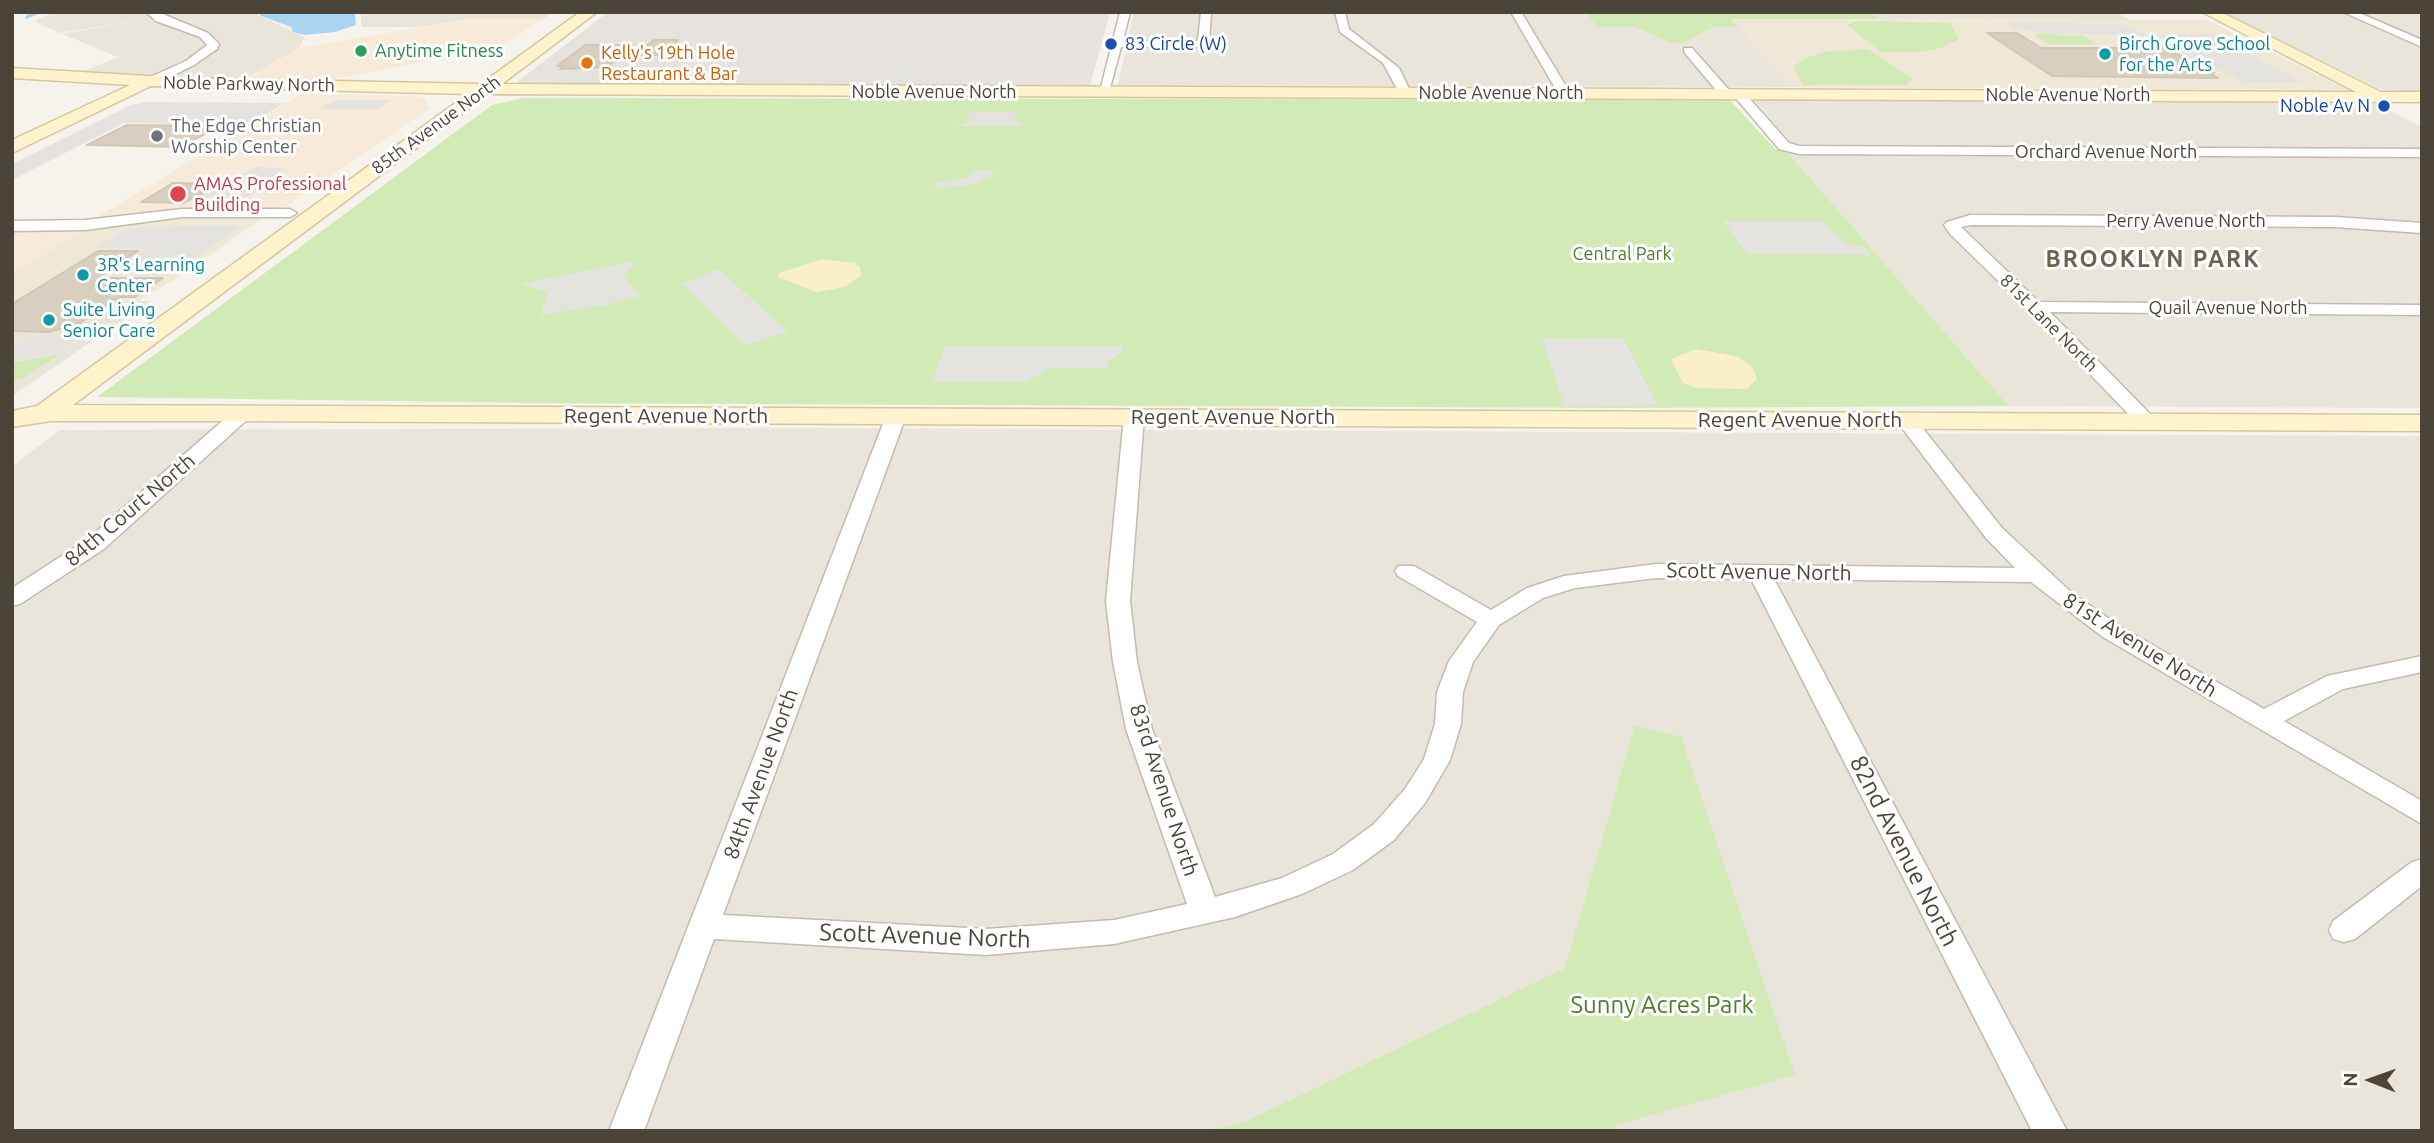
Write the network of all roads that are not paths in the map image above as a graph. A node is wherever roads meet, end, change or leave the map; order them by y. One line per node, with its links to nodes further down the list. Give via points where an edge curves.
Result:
1 (151, 12): 19 (street, via 204,35 213,44 200,57)
2 (572, 12): 10 (street, 85th Avenue North)
3 (590, 12): 18 (street, 85th Avenue North)
4 (1125, 12): 13 (street)
5 (1206, 12): 13 (street, via 1203,44)
6 (1340, 12): 12 (street, via 1344,30)
7 (1516, 12): 25 (street)
8 (2209, 12): 27 (street)
9 (2348, 12): 14 (street)
10 (539, 36): 18 (street, 85th Avenue North); 18 (street, via 521,43)
11 (1381, 38): 12 (street)
12 (1358, 42): 24 (street, via 1387,61)
13 (1118, 44): 22 (street)
14 (2422, 44)
15 (1688, 50): 26 (street)
16 (12, 73): 19 (street, Noble Parkway North)
17 (12, 80): 19 (street, Noble Parkway North)
18 (476, 83): 19 (street, Noble Parkway North, via 418,87); 20 (street, Noble Avenue North); 21 (street, Noble Parkway North); 23 (street, Noble Avenue North); 30 (street, 85th Avenue North); 33 (street, 85th Avenue North)
19 (143, 85): 21 (street, Noble Parkway North); 31 (street)
20 (581, 91): 22 (street, Noble Avenue North); 23 (street, Noble Avenue North)
21 (355, 92): 30 (street, via 426,96 436,103)
22 (1103, 92): 24 (street, Noble Avenue North)
23 (522, 93): 33 (street, via 474,105 406,154)
24 (1405, 93): 25 (street, Noble Avenue North)
25 (1564, 93): 26 (street, Noble Avenue North)
26 (1732, 93): 27 (street, Noble Avenue North); 32 (street, Orchard Avenue North, via 1790,148)
27 (2380, 97): 28 (street, Noble Avenue North); 29 (street)
28 (2422, 97)
29 (2412, 113)
30 (428, 115): 34 (street, 85th Avenue North)
31 (12, 147)
32 (2422, 153)
33 (388, 161): 40 (street, 85th Avenue North)
34 (290, 213): 36 (street, via 182,213 85,225); 40 (street, 85th Avenue North)
35 (1952, 225): 37 (street, Perry Avenue North, via 1970,220 2335,222); 38 (street, 81st Lane North)
36 (12, 226)
37 (2422, 228)
38 (2035, 307): 39 (street, Quail Avenue North); 45 (street, 81st Lane North)
39 (2422, 310)
40 (21, 411): 41 (street, Regent Avenue North); 47 (street, 85th Avenue North)
41 (243, 413): 42 (street, Regent Avenue North); 51 (street, 84th Court North, via 96,544)
42 (896, 416): 43 (street, Regent Avenue North); 58 (street, 84th Avenue North)
43 (1134, 417): 44 (street, Regent Avenue North); 57 (street, 83rd Avenue North, via 1118,601 1125,662 1139,729)
44 (1906, 420): 45 (street, Regent Avenue North); 50 (street, 81st Avenue North, via 1994,533)
45 (2147, 422): 46 (street, Regent Avenue North)
46 (2422, 423)
47 (12, 437)
48 (1406, 571): 52 (street)
49 (1759, 572): 50 (street, Scott Avenue North); 52 (street, Scott Avenue North, via 1656,571 1572,581 1535,593); 61 (street, 82nd Avenue North)
50 (2036, 575): 54 (street, 81st Avenue North, via 2112,632)
51 (12, 599)
52 (1491, 620): 57 (street, Scott Avenue North, via 1461,661 1437,760 1415,796 1384,832 1342,862 1292,886)
53 (2422, 664): 54 (street, via 2336,682)
54 (2264, 721): 55 (street, 81st Avenue North)
55 (2422, 814)
56 (2422, 870): 59 (street)
57 (1205, 912): 58 (street, Scott Avenue North, via 1114,932 986,942)
58 (704, 926): 60 (street, 84th Avenue North)
59 (2344, 930)
60 (626, 1131)
61 (2050, 1131)

